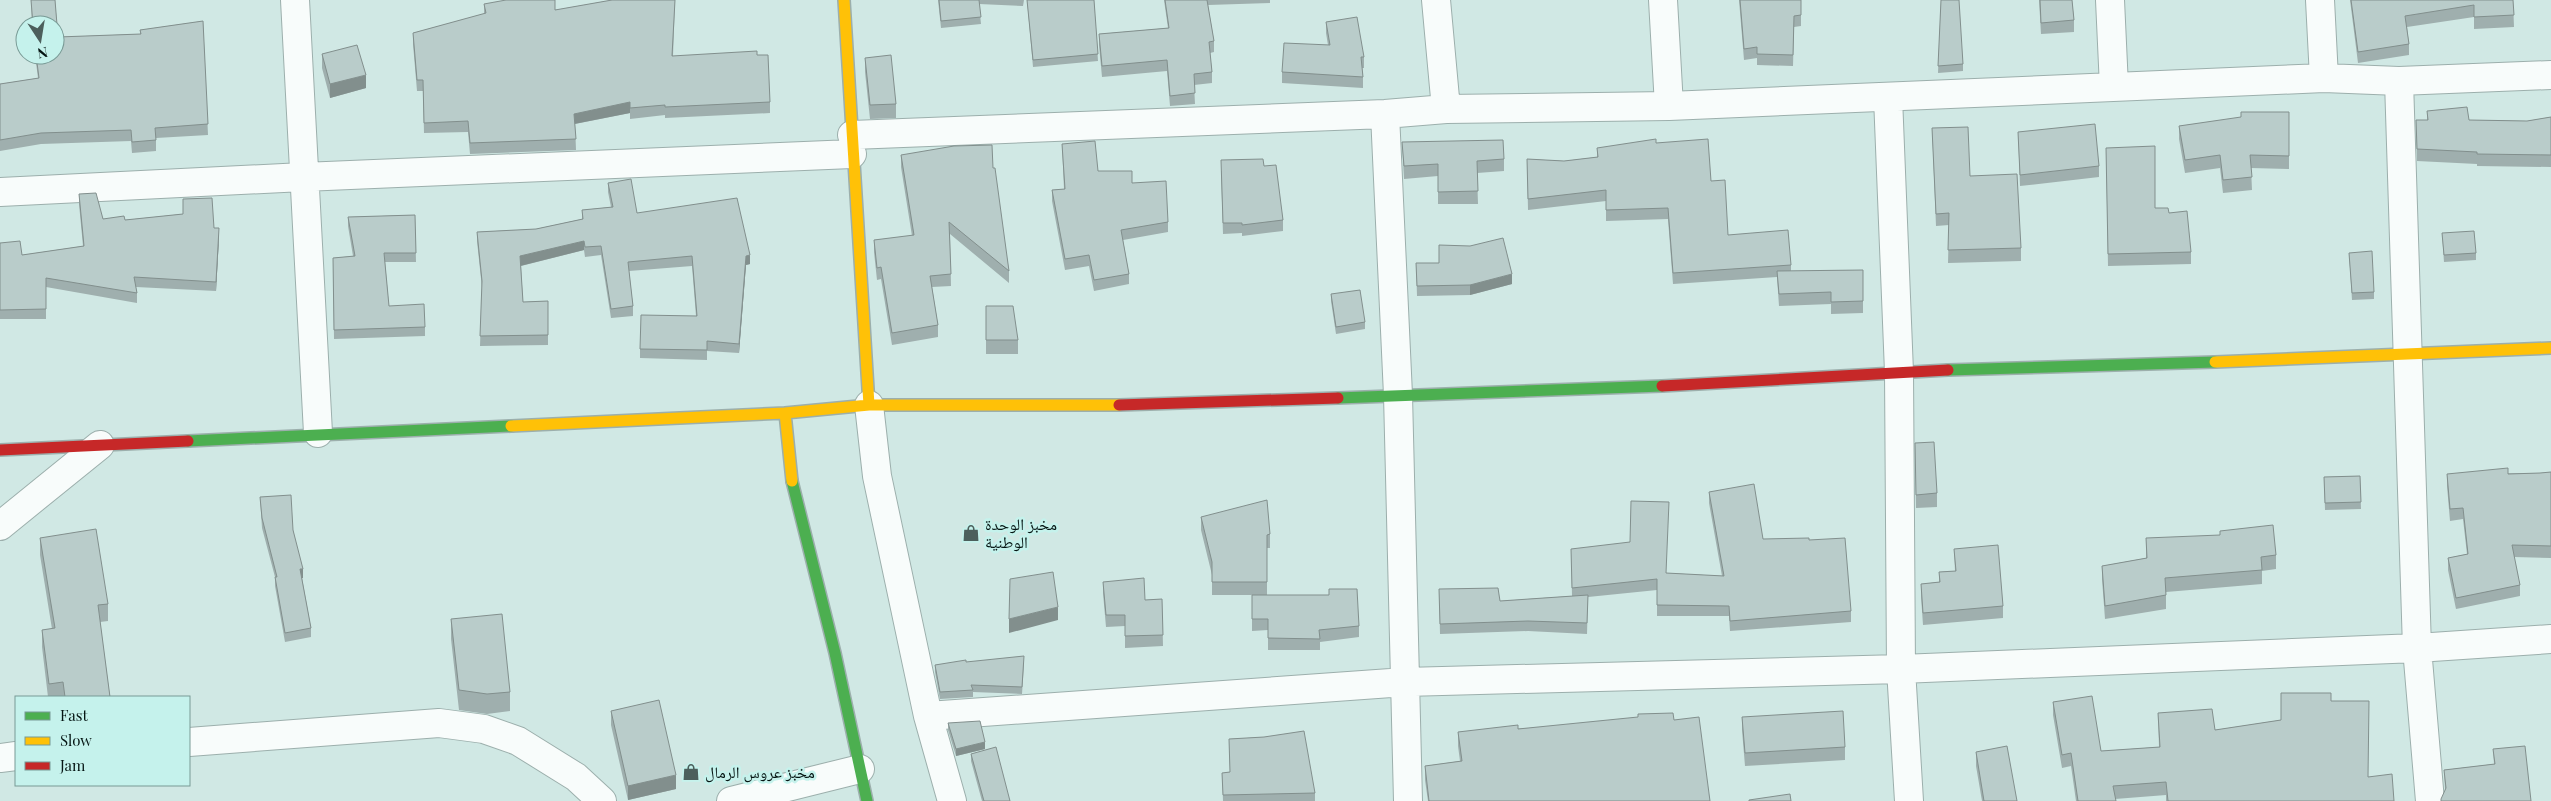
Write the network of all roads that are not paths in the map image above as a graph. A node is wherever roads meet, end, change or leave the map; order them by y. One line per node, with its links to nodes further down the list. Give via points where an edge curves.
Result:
1 (295, 0): 16 (street)
2 (844, 0): 15 (street)
3 (1436, 0): 13 (street)
4 (1663, 0): 12 (street)
5 (2110, 0): 10 (street)
6 (2320, 0): 8 (street)
7 (2551, 75): 9 (street)
8 (2324, 78): 9 (street); 10 (street)
9 (2399, 81): 19 (street)
10 (2114, 87): 11 (street)
11 (1888, 97): 12 (street); 20 (street)
12 (1669, 106): 13 (street)
13 (1446, 109): 14 (street)
14 (1385, 114): 15 (street); 21 (street)
15 (852, 145): 16 (street); 22 (street)
16 (303, 176): 17 (street); 24 (street)
17 (0, 192)
18 (2551, 348): 19 (street)
19 (2407, 354): 20 (street); 29 (street)
20 (1899, 372): 21 (street, via 1645,387); 30 (street)
21 (1398, 395): 22 (street, via 1140,405); 31 (street)
22 (869, 405): 23 (street); 32 (street, via 877,476)
23 (785, 412): 24 (street); 36 (street, via 793,486)
24 (318, 434): 25 (street)
25 (100, 445): 26 (street); 27 (street)
26 (0, 450)
27 (0, 526)
28 (2551, 639): 29 (street)
29 (2416, 648): 30 (street); 43 (street)
30 (1901, 669): 31 (street); 42 (street)
31 (1405, 682): 32 (street); 41 (street)
32 (928, 716): 40 (street)
33 (190, 742): 37 (street, via 385,725 439,723 484,729 518,741 576,777)
34 (15, 756): 35 (street)
35 (0, 758)
36 (860, 769): 38 (street); 39 (street)
37 (602, 801)
38 (731, 801)
39 (867, 801)
40 (952, 801)
41 (1408, 801)
42 (1909, 801)
43 (2430, 801)

